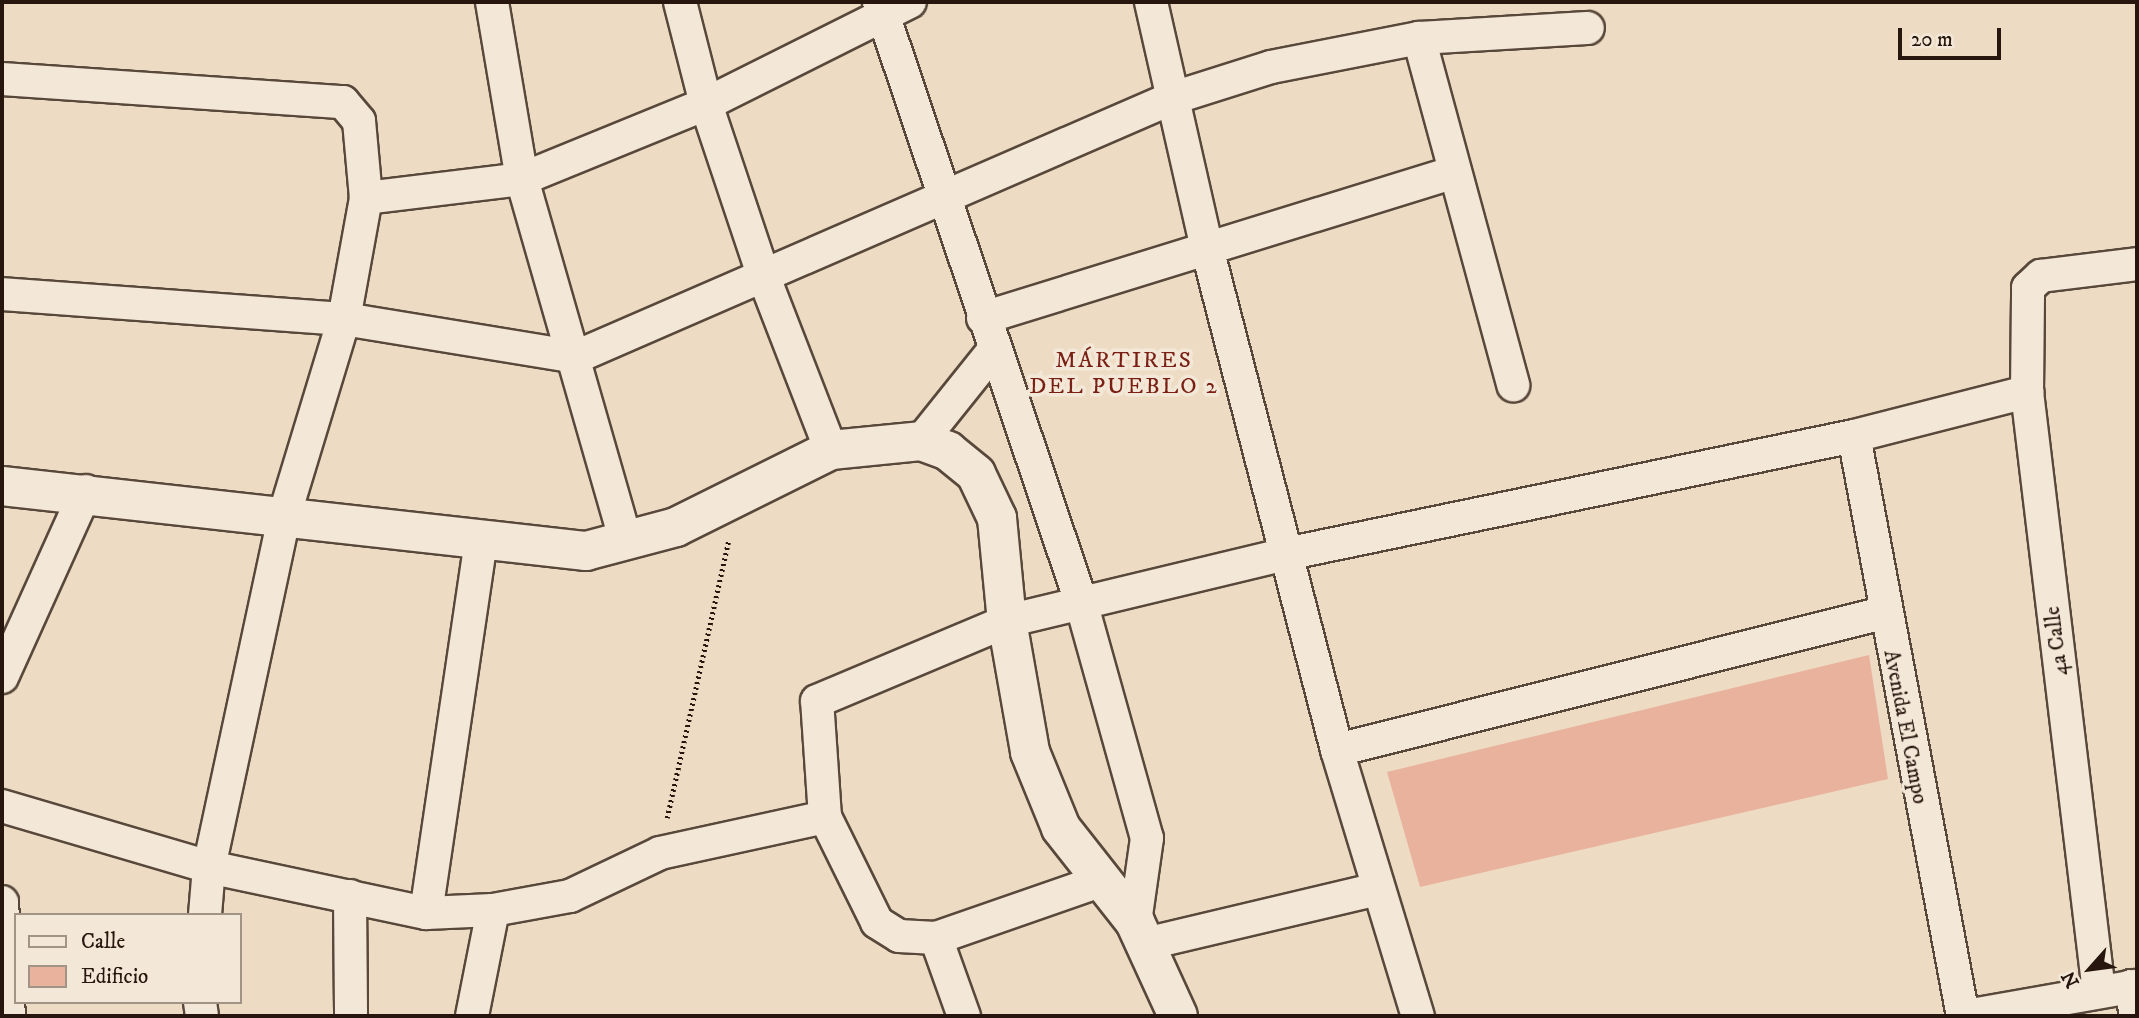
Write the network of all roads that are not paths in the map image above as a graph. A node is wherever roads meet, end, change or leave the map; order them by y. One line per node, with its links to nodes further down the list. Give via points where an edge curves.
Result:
1 (492, 2): 11 (street)
2 (680, 2): 9 (street)
3 (1151, 2): 8 (street)
4 (891, 6): 9 (street); 12 (street)
5 (1588, 28): 6 (street)
6 (1419, 38): 8 (street, via 1271,67); 10 (street)
7 (2, 79): 13 (street, via 343,102 359,121)
8 (1170, 99): 12 (street); 14 (street)
9 (706, 104): 11 (street); 16 (street)
10 (1455, 173): 14 (street); 22 (street)
11 (522, 179): 13 (street); 21 (street)
12 (949, 197): 16 (street); 18 (street)
13 (366, 198): 19 (street)
14 (1208, 252): 18 (street); 32 (street)
15 (2137, 264): 23 (street, 4a Calle, via 2041,276 2028,288)
16 (765, 280): 21 (street); 26 (street)
17 (2, 294): 19 (street)
18 (983, 318): 20 (street)
19 (344, 319): 21 (street); 29 (street)
20 (993, 351): 25 (street); 33 (street)
21 (576, 357): 31 (street)
22 (1513, 385)
23 (2027, 391): 24 (street); 50 (street, 4a Calle)
24 (1854, 436): 32 (street); 34 (street, Avenida El Campo)
25 (921, 441): 26 (street); 35 (street, via 948,451 976,474 997,519)
26 (831, 450): 31 (street, via 676,527)
27 (2, 486): 28 (street)
28 (86, 491): 29 (street); 36 (street)
29 (285, 513): 30 (street); 40 (street)
30 (481, 539): 31 (street, via 586,551); 47 (street)
31 (626, 542)
32 (1286, 554): 33 (street); 37 (street)
33 (1081, 602): 35 (street); 48 (street, via 1147,838)
34 (1883, 613): 37 (street); 58 (street, Avenida El Campo)
35 (1007, 621): 39 (street, via 817,701); 41 (street, via 1030,752 1061,828)
36 (2, 677)
37 (1337, 750): 42 (street)
38 (2, 806): 40 (street)
39 (825, 817): 45 (street, via 660,853 570,897); 49 (street, via 877,922 899,936)
40 (209, 867): 43 (street); 46 (street)
41 (1103, 880): 48 (street); 49 (street)
42 (1377, 888): 48 (street); 57 (street)
43 (350, 896): 47 (street); 53 (street)
44 (2, 902): 52 (street)
45 (493, 910): 47 (street); 54 (street)
46 (205, 913)
47 (426, 913)
48 (1140, 933): 56 (street)
49 (936, 939): 55 (street)
50 (2099, 992): 51 (street); 58 (street)
51 (2135, 996)
52 (9, 1016)
53 (351, 1016)
54 (472, 1016)
55 (964, 1016)
56 (1178, 1016)
57 (1418, 1016)
58 (1965, 1016)

